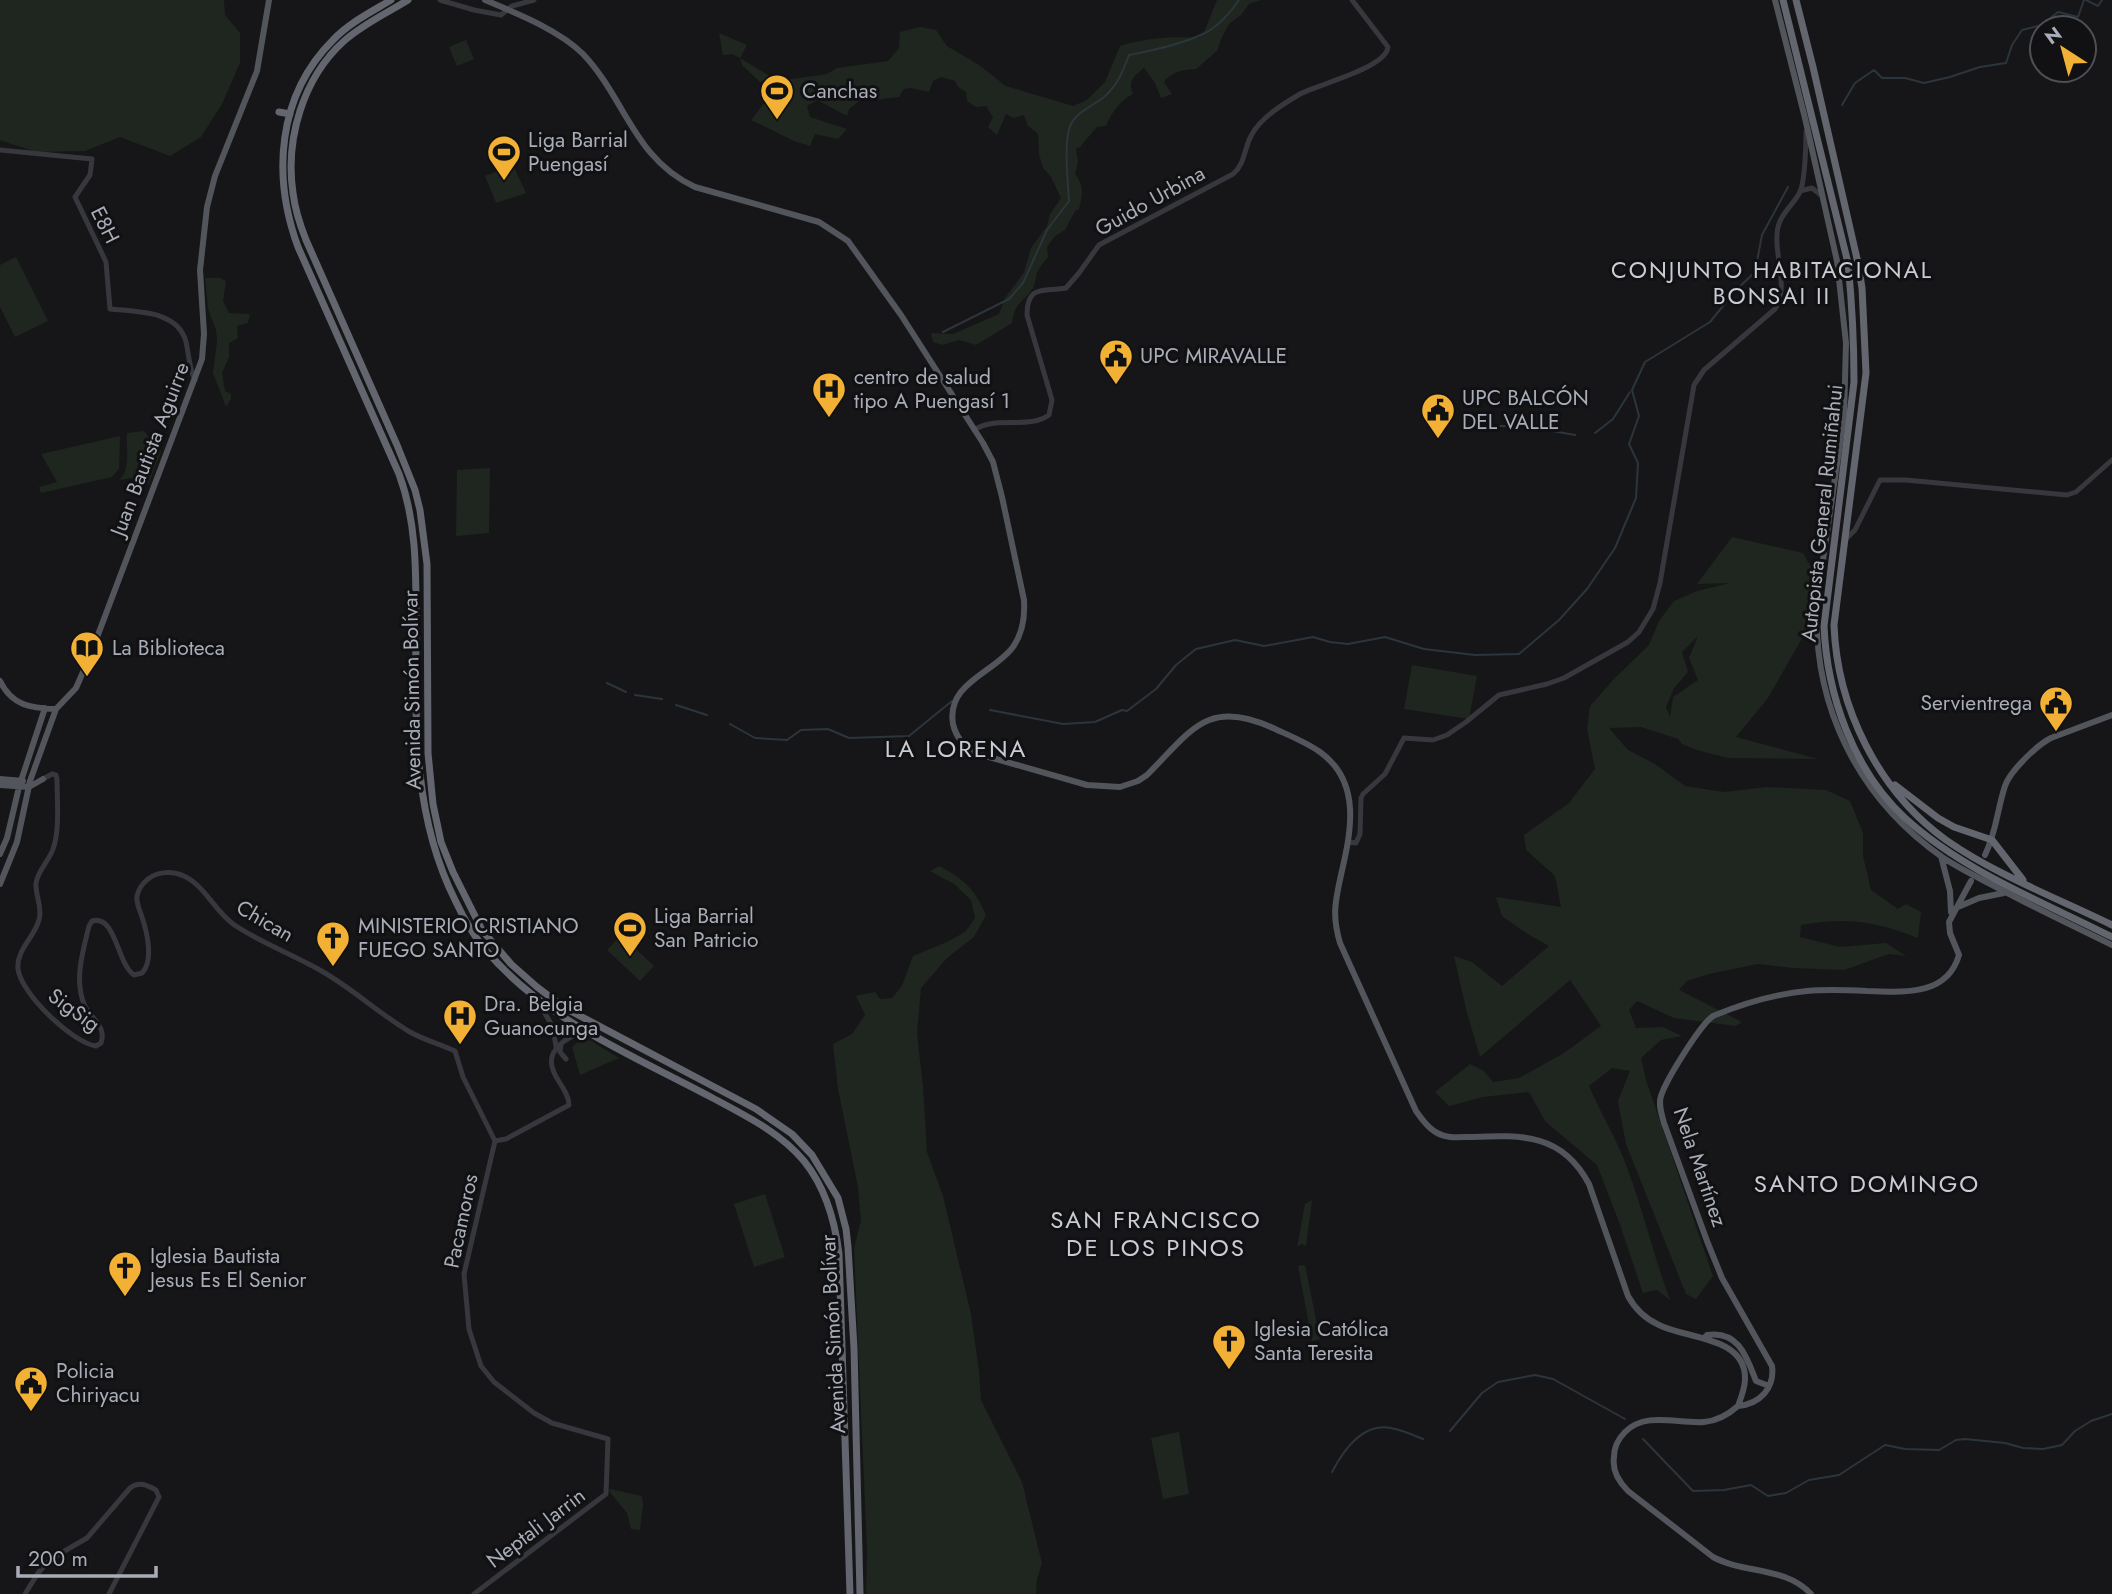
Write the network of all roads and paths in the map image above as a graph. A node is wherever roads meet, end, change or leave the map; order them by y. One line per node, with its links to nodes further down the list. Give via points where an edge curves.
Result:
1 (270, 0): 18 (main road, Juan Bautista Aguirre, via 257,71 207,207 200,270 203,351)
2 (391, 0): 13 (highway, Avenida Simón Bolívar, via 350,26 321,53 302,81)
3 (408, 0): 63 (highway, Avenida Simón Bolívar, via 355,32 321,67 304,101 291,165 295,208 306,240 397,445 420,510 427,564 428,753 441,842 482,929 511,964 583,1019 756,1110 803,1144 838,1198 848,1247 854,1348)
4 (440, 0): 11 (street, via 500,15)
5 (485, 0): 11 (main road)
6 (534, 0): 11 (street)
7 (1352, 0): 19 (street, Guido Urbina, via 1388,50 1385,55 1301,94 1267,117 1255,130 1233,174 1099,245 1066,288 1031,295 1027,314 1052,400 1049,415 1037,421 984,425)
8 (1775, 0): 14 (main road)
9 (1783, 0): 48 (highway, Autopista General Rumiñahui, via 1850,286 1854,382 1824,626 1825,657 1841,716 1855,749 1882,791 1926,835 1975,869)
10 (1796, 0): 21 (highway, Autopista General Rumiñahui, via 1861,288 1866,373)
11 (508, 9): 19 (main road, via 584,55 650,154 680,179 820,222 848,241)
12 (279, 112): 13 (highway)
13 (290, 114): 50 (highway, Avenida Simón Bolívar, via 282,167 288,221 408,501 415,559 416,740 431,841 443,877 472,932)
14 (1805, 118): 16 (street); 17 (main road)
15 (0, 150): 18 (street, E8H, via 92,159 89,175 75,197 106,262 110,309 175,322 185,338)
16 (1800, 191): 17 (street, via 1817,190); 33 (street, via 1779,222 1782,289 1778,305 1704,370 1694,385 1650,617 1628,642 1564,678 1499,695 1441,737 1404,738 1385,774 1363,794 1360,834 1356,843)
17 (1823, 200): 36 (main road, via 1841,288 1846,383 1817,601 1821,673 1834,720 1856,765 1890,811)
18 (195, 380): 24 (main road, Juan Bautista Aguirre, via 81,680)
19 (974, 430): 33 (main road, via 993,462 1024,613 1014,646 957,696 953,720 963,745 975,753 1111,788 1143,779 1203,722 1222,716 1246,717 1312,747 1335,765 1349,795)
20 (2112, 460): 21 (street, via 2067,495 1880,480 1855,530)
21 (1844, 541): 28 (highway, Autopista General Rumiñahui, via 1835,647 1847,702)
22 (0, 681): 23 (main road, via 15,701)
23 (45, 708): 24 (main road); 29 (main road)
24 (56, 709): 30 (main road)
25 (2112, 715): 32 (main road, via 2043,742 2032,752 2006,782)
26 (0, 779): 29 (main road)
27 (43, 779): 30 (main road); 46 (street, SigSig, via 56,775 54,848 36,882 39,922 20,956 20,975 33,1000 60,1025 96,1046 101,1043 102,1030 86,1010 80,988 80,962)
28 (1887, 779): 32 (highway, via 1938,818); 39 (highway, Autopista General Rumiñahui, via 1912,810 1944,838)
29 (20, 784): 30 (main road); 31 (main road); 34 (main road)
30 (30, 784): 40 (main road, via 17,842)
31 (0, 785)
32 (1992, 840): 35 (main road); 39 (highway)
33 (1348, 842): 55 (main road, via 1334,904 1335,928 1422,1120 1444,1136 1528,1137 1564,1152 1589,1184 1633,1305 1662,1327)
34 (0, 854)
35 (1985, 855)
36 (1941, 856): 38 (main road, Nela Martínez); 41 (main road)
37 (1971, 881): 42 (main road)
38 (1948, 883): 42 (main road, via 1955,893); 45 (main road, Nela Martínez)
39 (2025, 883): 47 (highway, Autopista General Rumiñahui)
40 (0, 884)
41 (2006, 892): 43 (main road); 49 (main road)
42 (1964, 894): 43 (main road); 44 (main road)
43 (1979, 898): 44 (main road)
44 (1955, 908): 45 (main road)
45 (1951, 916): 56 (main road, Nela Martínez, via 1950,933 1959,955 1951,974 1940,983 1901,992 1792,993 1717,1014 1705,1022 1662,1094 1664,1124 1707,1241 1722,1278 1772,1366)
46 (92, 921): 54 (street, Chican, via 105,923 128,971 140,974 147,967 148,951 138,892 155,875 181,874 197,883 233,924 320,970 408,1030 452,1050)
47 (2112, 925)
48 (2112, 937)
49 (2112, 945)
50 (534, 997): 51 (highway, Avenida Simón Bolívar); 52 (street, via 551,1022)
51 (585, 1031): 52 (street); 62 (highway, Avenida Simón Bolívar, via 748,1117 784,1141 815,1177 829,1207 839,1254)
52 (559, 1045): 53 (street); 54 (street, via 551,1067 569,1105)
53 (566, 1059)
54 (495, 1141): 58 (street, Pacamoros, via 464,1274 469,1329 481,1366 494,1382 543,1418)
55 (1704, 1338): 56 (main road, via 1713,1334 1737,1343 1756,1381); 57 (main road, via 1729,1348 1739,1360 1745,1376)
56 (1769, 1386): 57 (main road, via 1758,1401)
57 (1738, 1406): 64 (main road, via 1703,1422 1649,1420 1634,1425 1617,1443 1616,1475 1628,1491 1713,1557 1786,1577)
58 (608, 1439): 61 (street, Neptali Jarrin, via 606,1494)
59 (25, 1594): 60 (street, via 46,1564 87,1538 130,1488 148,1485 159,1497)
60 (109, 1594)
61 (474, 1594)
62 (850, 1594)
63 (860, 1594)
64 (1811, 1594)

